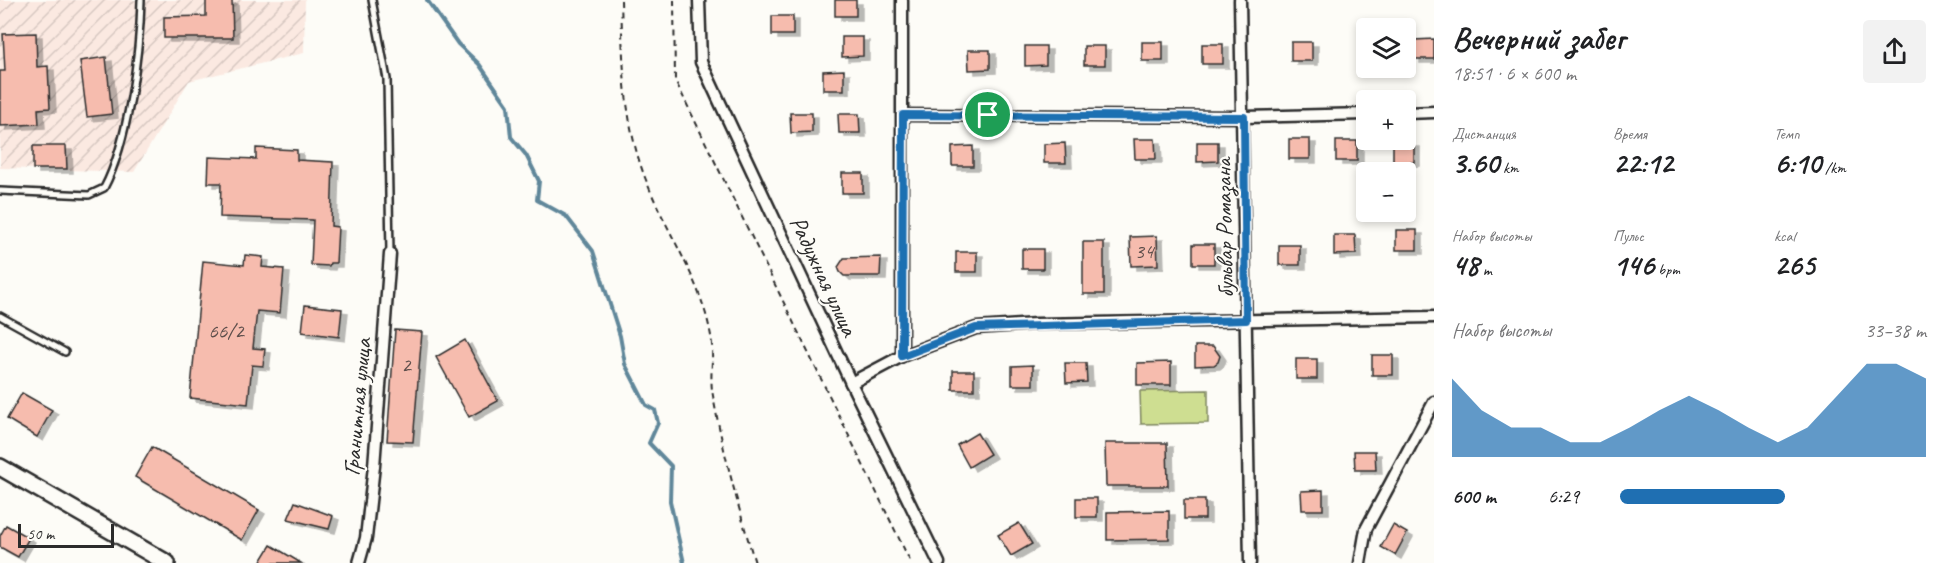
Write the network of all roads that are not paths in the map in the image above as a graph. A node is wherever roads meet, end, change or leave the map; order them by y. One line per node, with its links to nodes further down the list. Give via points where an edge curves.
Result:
1 (141, 0): 11 (lane, via 130,96 104,188 88,195)
2 (372, 0): 12 (lane, via 387,79)
3 (699, 0): 18 (street, Радужная улица, via 701,62)
4 (902, 0): 9 (street)
5 (1240, 0): 10 (street, бульвар Ромазана)
6 (1434, 112): 7 (street)
7 (1416, 113)
8 (1356, 114): 10 (street)
9 (903, 115): 10 (street); 17 (street)
10 (1244, 117): 15 (street, бульвар Ромазана)
11 (0, 191)
12 (390, 254): 22 (street, Гранитная улица, via 374,466 366,538)
13 (0, 316): 16 (lane)
14 (1434, 317): 15 (street)
15 (1246, 320): 17 (street, via 976,328); 24 (street, бульвар Ромазана)
16 (65, 352)
17 (902, 356): 18 (street)
18 (851, 383): 23 (street, Радужная улица)
19 (1434, 402): 25 (street, via 1366,529)
20 (0, 467): 21 (main road)
21 (167, 563)
22 (359, 563)
23 (939, 563)
24 (1250, 563)
25 (1360, 563)

